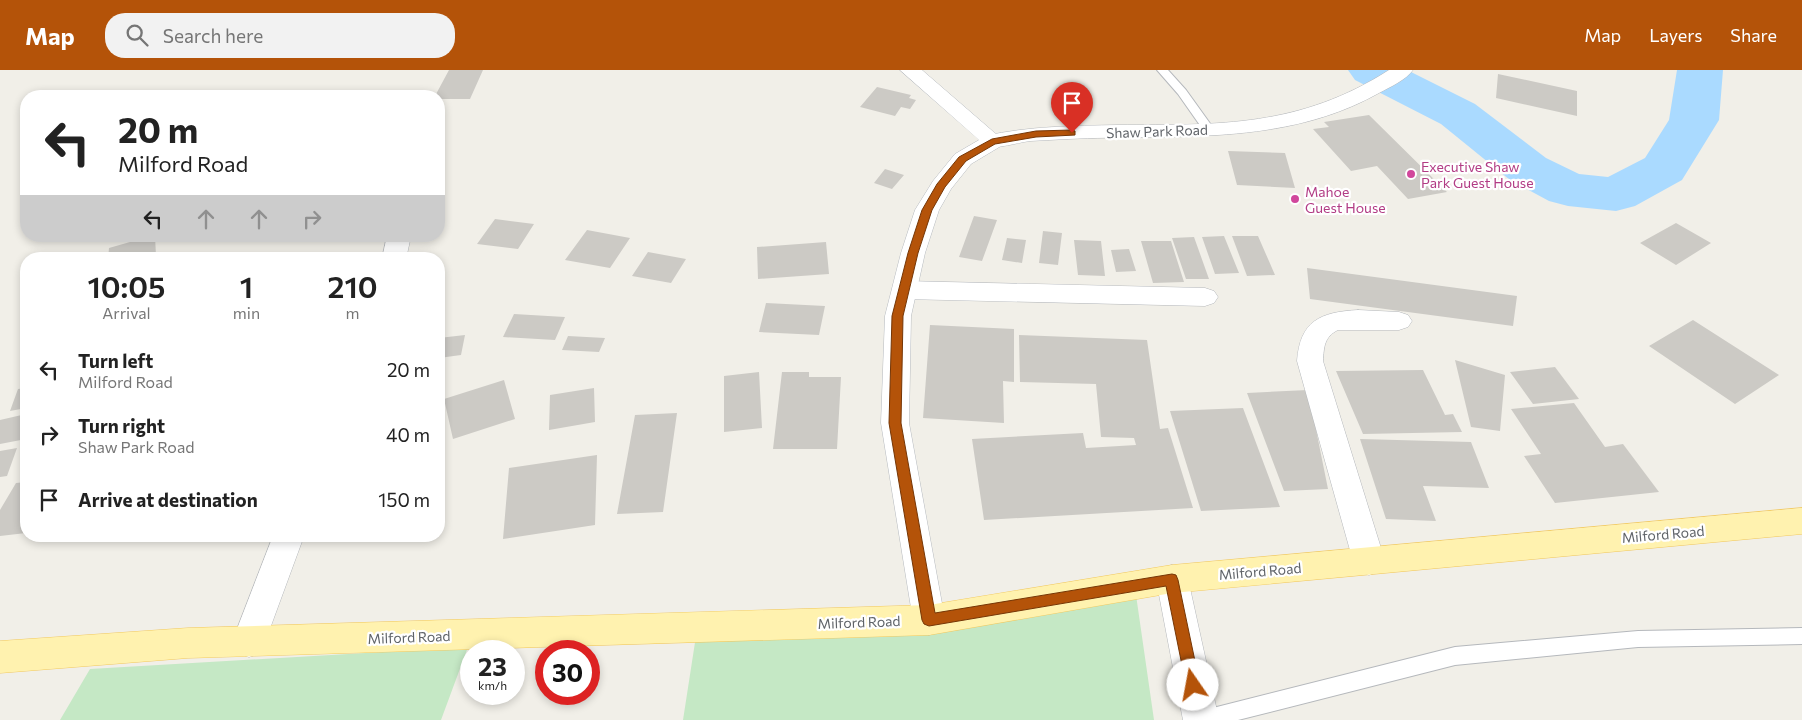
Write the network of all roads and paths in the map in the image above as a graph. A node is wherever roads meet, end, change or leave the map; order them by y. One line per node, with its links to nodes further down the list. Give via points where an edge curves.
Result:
1 (910, 70): 5 (street)
2 (1162, 70): 4 (lane)
3 (1403, 70): 4 (street, Shaw Park Road, via 1369,92 1310,115)
4 (1208, 129): 5 (street, Shaw Park Road, via 1036,134)
5 (992, 141): 6 (street, Shaw Park Road, via 962,159 941,186 927,210)
6 (904, 290): 7 (street); 13 (street, Shaw Park Road, via 898,316 895,423)
7 (1205, 297)
8 (1399, 321): 11 (street, via 1328,322 1319,329 1312,344 1310,361)
9 (1802, 521): 11 (main road, Milford Road)
10 (287, 542): 15 (street)
11 (1370, 561): 12 (main road, Milford Road)
12 (1172, 580): 13 (main road, Milford Road); 17 (street)
13 (929, 620): 15 (main road, Milford Road)
14 (1802, 636): 17 (lane, via 1638,639 1455,656)
15 (249, 642): 16 (main road, Milford Road, via 188,643)
16 (0, 658)
17 (1201, 720)

